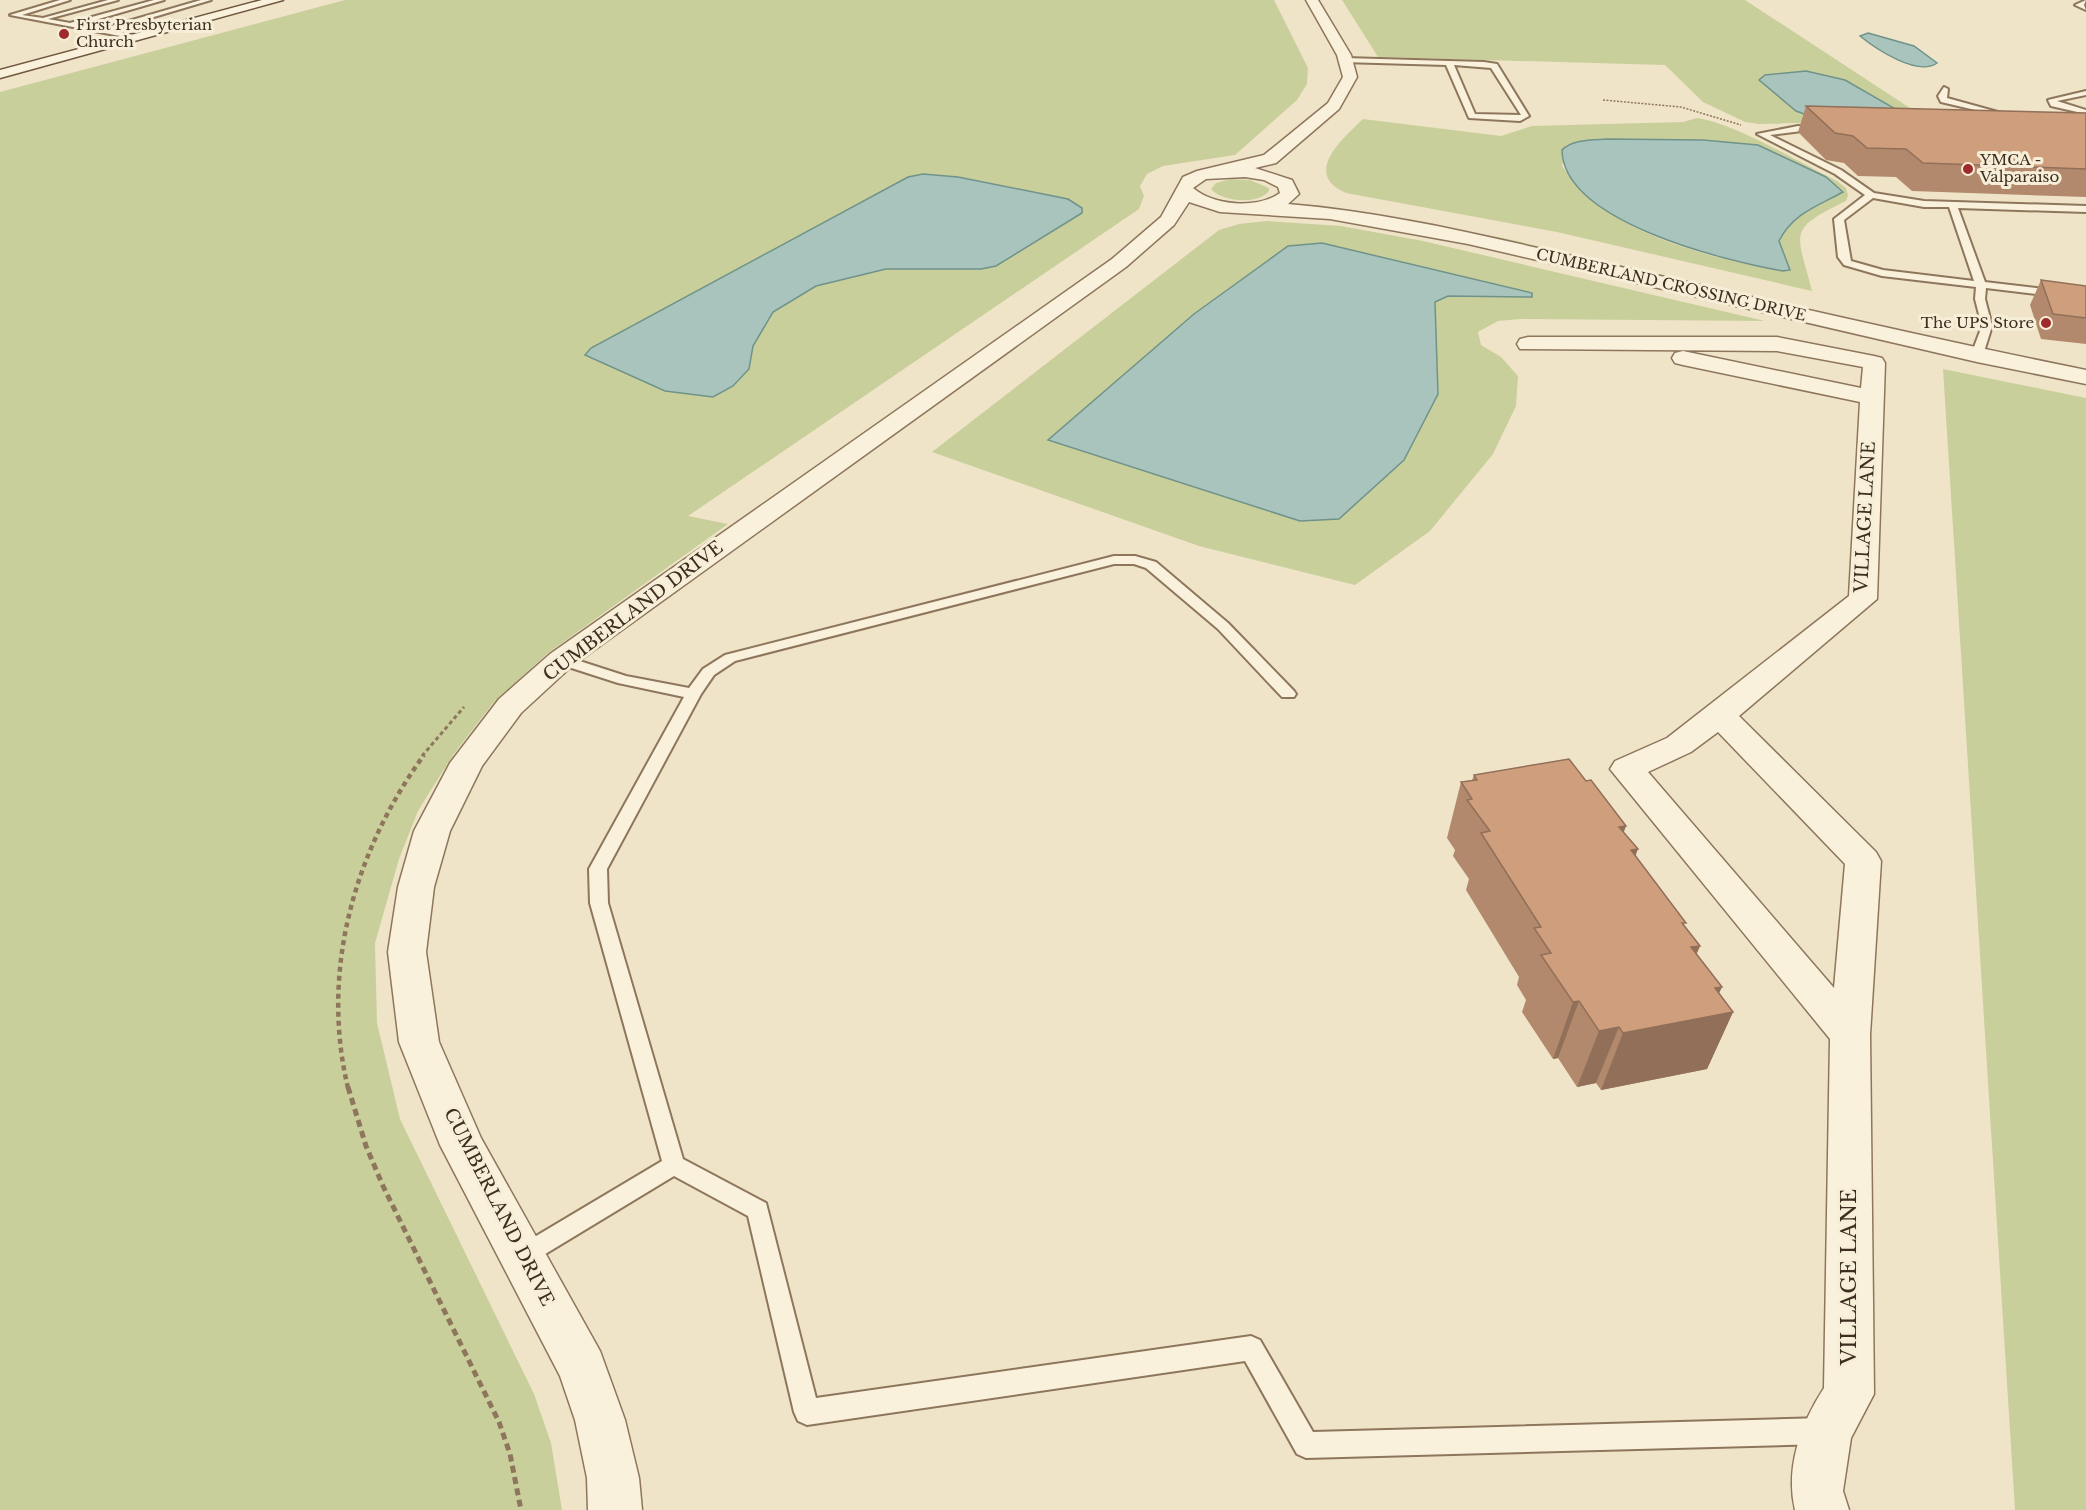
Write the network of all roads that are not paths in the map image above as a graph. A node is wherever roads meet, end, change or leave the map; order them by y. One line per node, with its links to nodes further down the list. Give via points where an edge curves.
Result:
1 (67, 0): 9 (lane, via 13,15)
2 (115, 0): 9 (lane)
3 (161, 0): 10 (lane)
4 (208, 0): 11 (lane)
5 (277, 0): 12 (street)
6 (1312, 0): 13 (street)
7 (2086, 2): 8 (lane, via 2078,5)
8 (2086, 8)
9 (40, 20): 10 (lane)
10 (70, 25): 11 (lane)
11 (100, 31): 12 (lane)
12 (136, 37): 15 (street)
13 (1345, 60): 14 (lane); 22 (street, via 1350,77 1334,106)
14 (1449, 63): 14 (lane, via 1472,116 1525,116 1494,66)
15 (0, 74)
16 (1944, 89): 19 (lane, via 1944,100 1959,106)
17 (2086, 93): 18 (lane, via 2052,100 2063,109)
18 (2086, 113): 20 (lane)
19 (2014, 114)
20 (2055, 115)
21 (1832, 129): 26 (lane, via 1798,128 1761,134 1838,172)
22 (1305, 133): 23 (street, via 1270,159); 24 (street, via 1288,166)
23 (1219, 172): 24 (street, CUMBERLAND CROSSING DRIVE, via 1256,172); 25 (street, via 1193,178)
24 (1288, 186): 28 (street, CUMBERLAND DRIVE, via 1290,194 1286,199); 34 (street, CUMBERLAND CROSSING DRIVE, via 1327,203 1529,239)
25 (1184, 189): 28 (street, CUMBERLAND CROSSING DRIVE, via 1198,200); 30 (street, CUMBERLAND DRIVE, via 1183,200 1168,219)
26 (1871, 195): 27 (lane); 31 (lane, via 1839,219 1847,263 1882,273)
27 (1953, 206): 29 (lane); 31 (lane)
28 (1247, 207): 30 (street, CUMBERLAND DRIVE, via 1197,221); 34 (street, CUMBERLAND CROSSING DRIVE, via 1330,213 1468,238)
29 (2086, 209)
30 (1119, 262): 37 (street, CUMBERLAND DRIVE)
31 (1981, 285): 32 (lane); 34 (lane, via 1980,299 1987,326)
32 (2083, 298)
33 (1528, 344): 40 (street, VILLAGE LANE, via 1777,344 1874,363 1863,599)
34 (1980, 349): 35 (street, CUMBERLAND CROSSING DRIVE); 36 (street, CUMBERLAND CROSSING DRIVE)
35 (2086, 364)
36 (2086, 377)
37 (561, 660): 38 (lane, via 623,680); 43 (street, CUMBERLAND DRIVE, via 510,706 462,773 432,831 416,887 407,952 419,1042 462,1145)
38 (693, 694): 39 (lane, via 708,672 730,658 1114,560 1151,565 1223,626); 42 (lane, via 598,869 599,903)
39 (1288, 694)
40 (1720, 715): 41 (street, VILLAGE LANE, via 1863,861); 41 (street, VILLAGE LANE, via 1679,745 1627,769)
41 (1850, 1035): 44 (street, VILLAGE LANE, via 1849,1394)
42 (674, 1165): 43 (lane); 44 (lane, via 758,1210 807,1412 1251,1348 1306,1445)
43 (524, 1255): 45 (street, CUMBERLAND DRIVE, via 582,1368 600,1420)
44 (1826, 1430): 46 (street, VILLAGE LANE, via 1817,1491)
45 (615, 1510)
46 (1822, 1510)

